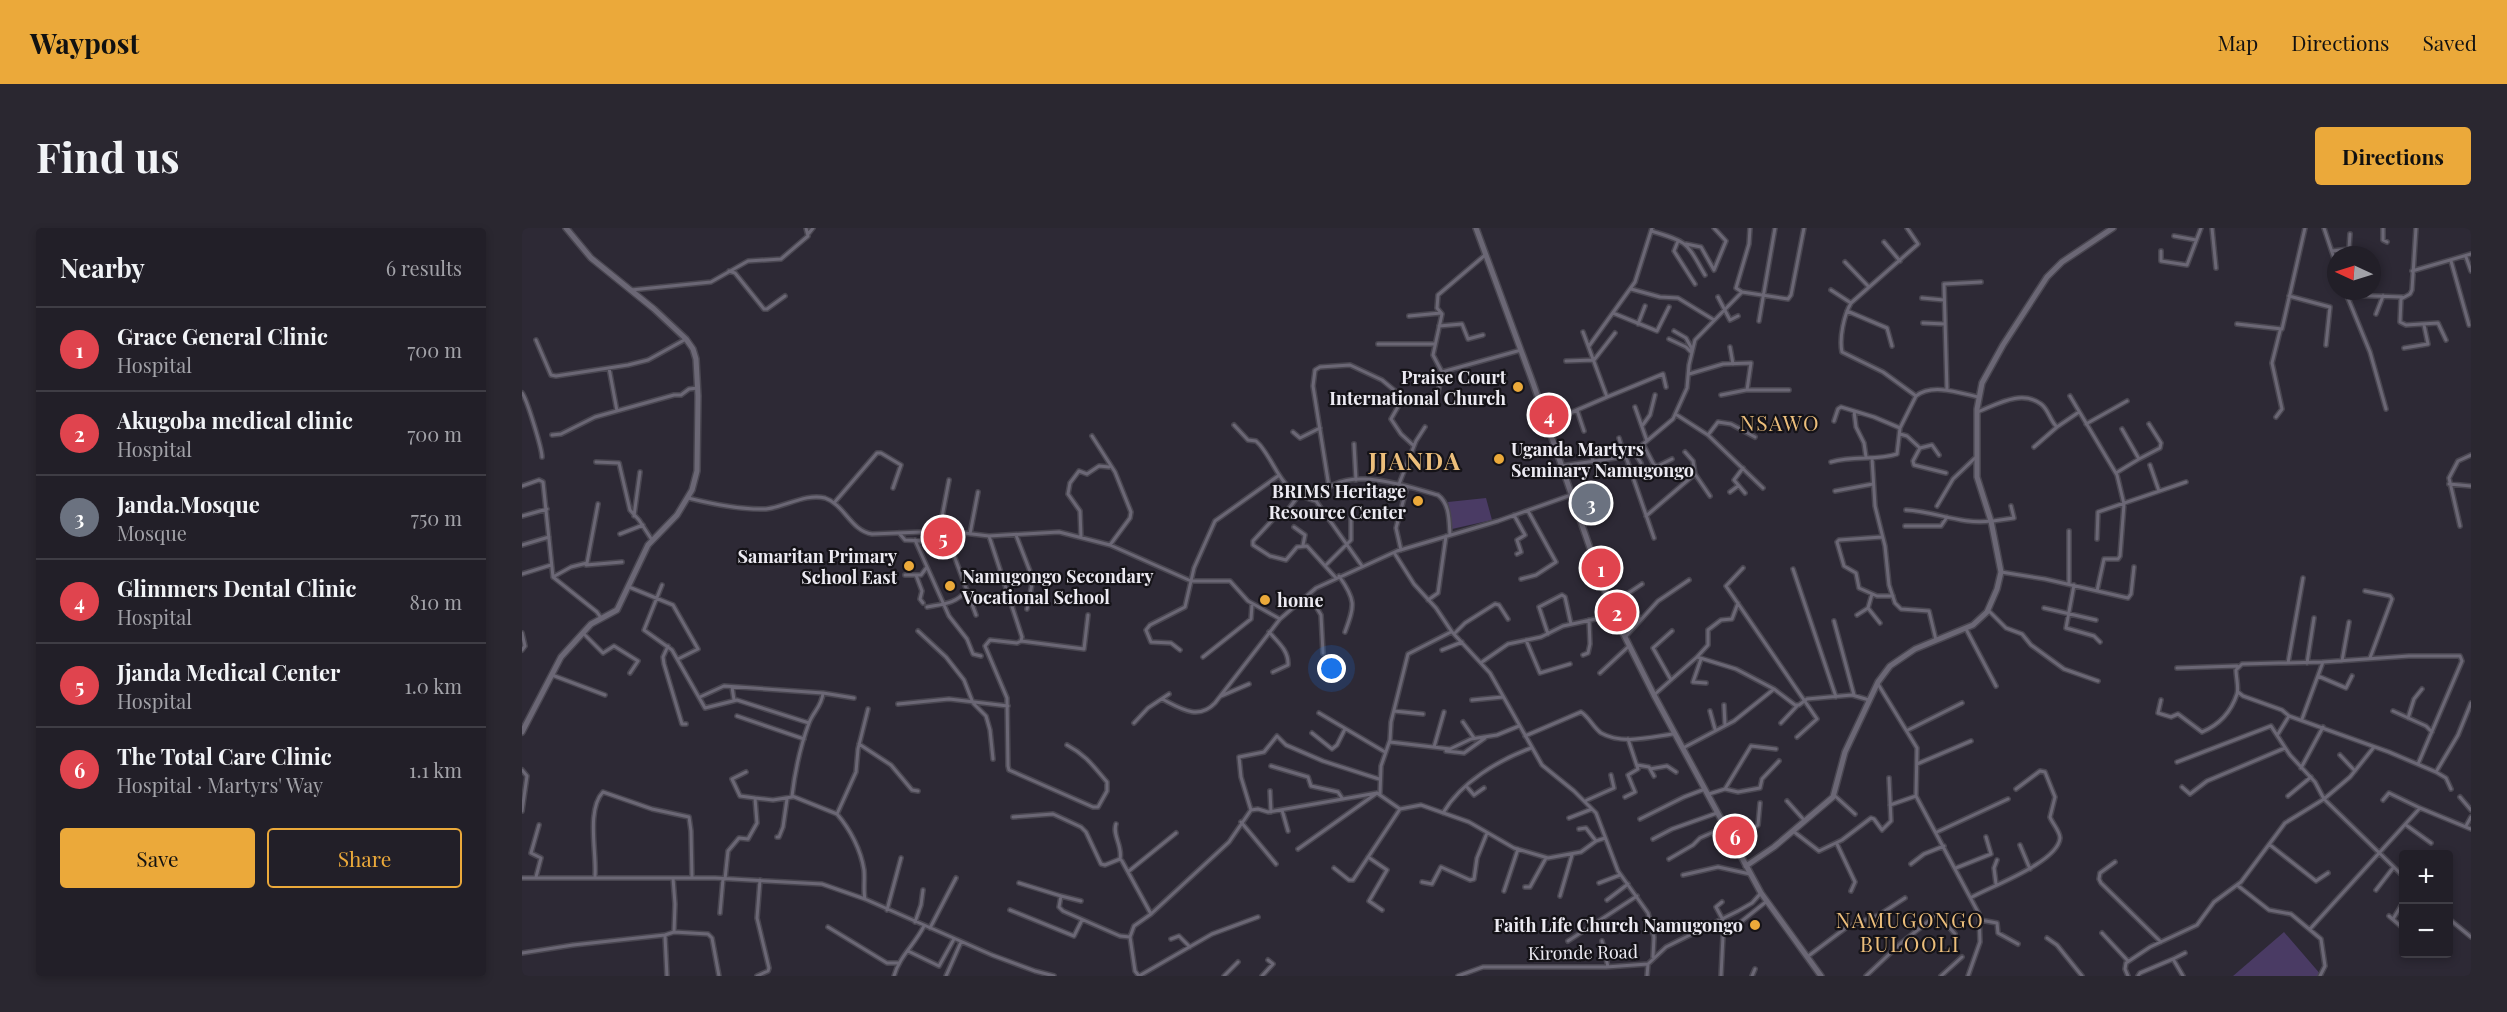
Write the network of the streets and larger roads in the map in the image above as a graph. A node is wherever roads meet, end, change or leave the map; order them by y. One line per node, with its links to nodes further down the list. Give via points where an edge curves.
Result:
1 (566, 228): 45 (street, via 591,258)
2 (806, 228): 18 (street)
3 (813, 228): 18 (street)
4 (1476, 228): 30 (street)
5 (1714, 228): 25 (street, via 1726,241 1714,270 1701,247)
6 (1750, 228): 47 (street, via 1749,244 1735,286)
7 (1775, 228): 49 (street)
8 (1804, 228): 49 (street, via 1790,298)
9 (1907, 228): 32 (street, via 1919,243)
10 (2113, 228): 112 (street, via 2062,262 2047,277 1988,371)
11 (2201, 228): 22 (street)
12 (2212, 228): 36 (street)
13 (2305, 228): 50 (street)
14 (2324, 228): 26 (street)
15 (2383, 228): 24 (street, via 2383,240)
16 (2416, 228): 38 (street)
17 (1652, 230): 21 (street); 44 (street)
18 (809, 233): 37 (street, via 782,259 748,261)
19 (2350, 234): 27 (street)
20 (2174, 236): 22 (street)
21 (1678, 240): 25 (street); 42 (street, via 1674,251)
22 (2196, 240): 28 (street, via 2185,266 2160,261)
23 (1884, 242): 32 (street)
24 (2387, 242)
25 (1686, 244): 40 (street)
26 (2330, 246)
27 (2349, 246)
28 (2161, 251)
29 (2471, 254): 31 (street)
30 (1486, 255): 63 (street, via 1440,292 1437,304); 93 (street)
31 (2466, 257): 33 (street); 35 (street)
32 (1900, 261): 43 (street)
33 (2451, 261): 38 (street); 75 (street)
34 (1845, 262): 43 (street)
35 (2470, 264): 39 (street)
36 (2216, 268)
37 (729, 271): 45 (street, via 708,282); 48 (street, via 735,273 764,309)
38 (2412, 271): 54 (street, via 2412,293)
39 (2471, 271)
40 (1705, 275)
41 (1981, 282): 56 (street, via 1945,283)
42 (1695, 285)
43 (1868, 286): 58 (street)
44 (1631, 289): 64 (street); 68 (street, via 1678,298)
45 (631, 290): 82 (street)
46 (1831, 290): 58 (street)
47 (1742, 292): 49 (street); 61 (street)
48 (785, 296)
49 (1763, 296): 69 (street)
50 (2289, 296): 78 (street); 88 (street, via 2330,307)
51 (2381, 296): 52 (street)
52 (2384, 296): 54 (street); 65 (street)
53 (1718, 297): 61 (street)
54 (2403, 297): 74 (street, via 2401,323)
55 (1922, 298): 56 (street)
56 (1944, 300): 72 (street)
57 (2349, 300): 116 (street)
58 (1851, 303): 62 (street)
59 (1645, 306): 71 (street)
60 (1669, 307): 71 (street, via 1658,331)
61 (1725, 311): 67 (street, via 1730,320); 68 (street)
62 (1847, 311): 90 (street, via 1887,328); 109 (street, via 1842,352 1883,372)
63 (1442, 314): 66 (street); 76 (street)
64 (1613, 314): 71 (street); 89 (street)
65 (2376, 314)
66 (1409, 316)
67 (1738, 316)
68 (1714, 320): 94 (street, via 1701,332)
69 (1759, 321)
70 (1923, 323): 72 (street)
71 (1638, 324)
72 (1945, 324): 105 (street)
73 (2237, 324): 78 (street)
74 (2424, 325): 85 (street, via 2439,323); 92 (street, via 2428,344)
75 (2469, 325)
76 (1439, 326): 81 (street, via 1462,324 1468,339); 87 (street)
77 (1674, 331): 94 (street, via 1686,338)
78 (2280, 331): 123 (street, via 2272,363 2282,409)
79 (1583, 332): 89 (street)
80 (1615, 333): 95 (street)
81 (1483, 335)
82 (686, 339): 98 (street, via 648,360); 102 (street, via 695,354)
83 (1669, 339): 94 (street)
84 (536, 340): 98 (street, via 551,375)
85 (2446, 340)
86 (1378, 344): 87 (street)
87 (1434, 344): 99 (street, via 1433,355)
88 (2325, 345)
89 (1588, 346): 95 (street)
90 (1892, 346)
91 (1730, 347): 97 (street)
92 (2404, 348)
93 (1521, 350): 99 (street); 125 (street)
94 (1692, 350): 100 (street)
95 (1594, 360): 96 (street); 111 (street)
96 (1566, 361)
97 (1734, 364): 100 (street); 103 (street, via 1752,364)
98 (609, 368): 119 (street)
99 (1442, 372): 113 (street, via 1438,393 1414,400)
100 (1689, 374): 122 (street)
101 (1666, 387): 111 (street, via 1663,374)
102 (698, 388): 119 (street); 194 (street, via 697,471)
103 (1746, 389): 104 (street); 108 (street)
104 (1789, 390)
105 (1947, 390): 109 (street); 112 (street)
106 (522, 393): 153 (street)
107 (1655, 395): 129 (street, via 1650,415)
108 (1721, 395)
109 (1916, 396): 133 (street)
110 (2070, 396): 121 (street)
111 (1607, 397): 117 (street)
112 (1978, 397): 120 (street)
113 (1403, 398): 132 (street, via 1382,380 1350,365 1320,367 1312,380); 145 (street, via 1391,419)
114 (2127, 401): 126 (street)
115 (1635, 407): 129 (street)
116 (2386, 409)
117 (1577, 410): 125 (street); 135 (street)
118 (1854, 410): 124 (street, via 1839,408); 133 (street); 155 (street)
119 (617, 411): 138 (street)
120 (1977, 412): 131 (street, via 2008,400 2026,399 2040,403); 157 (street)
121 (2079, 412): 126 (street); 131 (street)
122 (1677, 415): 139 (street); 143 (street)
123 (2276, 417)
124 (1834, 421)
125 (1547, 423): 165 (street)
126 (2086, 424): 170 (street)
127 (2150, 424): 159 (street, via 2160,448)
128 (1234, 425): 172 (street, via 1248,440 1260,445)
129 (1642, 426): 143 (street)
130 (1425, 427): 145 (street)
131 (2057, 427): 147 (street)
132 (1320, 428): 136 (street, via 1300,438); 182 (street)
133 (1900, 428): 137 (street)
134 (2122, 429): 159 (street)
135 (1584, 431)
136 (1293, 432)
137 (1900, 434): 148 (street); 156 (street, via 1897,454)
138 (552, 435)
139 (1708, 435): 141 (street, via 1718,422 1731,424); 167 (street)
140 (1092, 436): 166 (street)
141 (1755, 437)
142 (1619, 438): 154 (street)
143 (1645, 442): 149 (street); 158 (street, via 1656,466)
144 (1354, 444): 174 (street)
145 (1414, 446): 176 (street)
146 (1589, 447): 160 (street)
147 (2034, 447)
148 (1920, 448): 152 (street, via 1932,445); 169 (street, via 1914,465)
149 (1634, 452): 154 (street); 163 (street)
150 (1685, 452): 171 (street, via 1693,461)
151 (2471, 454): 178 (street, via 2458,461)
152 (1939, 455)
153 (542, 457)
154 (1626, 457): 160 (street); 207 (street)
155 (1866, 457): 156 (street); 162 (street)
156 (1872, 458): 177 (street)
157 (1975, 458): 199 (street, via 1953,479); 210 (street)
158 (1672, 459)
159 (2139, 459): 170 (street)
160 (1593, 461): 165 (street)
161 (596, 462): 206 (street, via 619,463 628,506)
162 (1831, 462)
163 (1641, 463)
164 (2150, 465): 187 (street)
165 (1562, 466): 192 (street)
166 (1110, 467): 225 (street, via 1099,466 1087,474 1079,471 1070,483 1068,494 1080,511); 231 (street, via 1131,515)
167 (1743, 468): 180 (street, via 1734,477); 185 (street)
168 (640, 472): 206 (street)
169 (1946, 473)
170 (2116, 473): 198 (street)
171 (1695, 474): 193 (street); 207 (street)
172 (1278, 476): 191 (street); 255 (street, via 1215,521)
173 (949, 480): 217 (street, via 942,517 954,522)
174 (1356, 480): 176 (street); 182 (street)
175 (2186, 482): 187 (street)
176 (1399, 484): 183 (street)
177 (1873, 484): 186 (street); 223 (street)
178 (2448, 484): 181 (street); 213 (street)
179 (522, 486): 201 (street, via 543,482)
180 (1739, 486): 189 (street); 190 (street)
181 (2471, 486)
182 (1329, 487): 195 (street)
183 (1407, 487): 221 (street, via 1443,499); 234 (street, via 1396,528)
184 (893, 488): 196 (street, via 901,465 877,453)
185 (1763, 488)
186 (1835, 491)
187 (2159, 491): 198 (street)
188 (978, 492): 219 (street)
189 (1730, 492)
190 (1745, 493)
191 (1299, 495): 195 (street); 233 (street, via 1284,515 1273,518 1252,544 1270,556 1286,560)
192 (1571, 495): 203 (street); 281 (street)
193 (1710, 496)
194 (688, 498): 196 (street, via 764,509 814,498); 228 (street)
195 (1316, 501): 232 (street)
196 (834, 503): 216 (street, via 865,532)
197 (598, 504): 239 (street)
198 (2124, 504): 227 (street, via 2098,512); 262 (street, via 2120,556 2103,560)
199 (1937, 506)
200 (2011, 506): 210 (street, via 2014,518)
201 (547, 509): 205 (street); 224 (street)
202 (1906, 510): 208 (street)
203 (1528, 511): 204 (street); 253 (street, via 1556,562)
204 (1514, 515): 221 (street); 236 (street, via 1525,535 1517,540 1521,552)
205 (522, 516)
206 (634, 516): 211 (street)
207 (1647, 516): 226 (street)
208 (1947, 517): 210 (street); 212 (street, via 1941,526)
209 (1352, 518): 232 (street)
210 (1991, 521): 246 (street)
211 (643, 525): 218 (street); 228 (street)
212 (1905, 526)
213 (2460, 526)
214 (1294, 527): 233 (street, via 1305,535)
215 (2069, 531): 257 (street)
216 (899, 532): 217 (street); 229 (street, via 904,540)
217 (953, 532): 219 (street)
218 (620, 534)
219 (969, 534): 222 (street)
220 (1016, 535): 222 (street); 225 (street, via 1051,532); 276 (street, via 1033,579)
221 (1448, 535): 234 (street); 268 (street, via 1438,593)
222 (989, 536): 305 (street)
223 (1883, 536): 265 (street, via 1837,541 1844,566 1856,573 1859,588); 266 (street)
224 (549, 537): 230 (street); 238 (street)
225 (1080, 537): 231 (street)
226 (1654, 538)
227 (2097, 539)
228 (652, 540): 260 (street)
229 (915, 540): 242 (street); 261 (street, via 949,542)
230 (522, 544)
231 (1110, 544): 255 (street)
232 (1348, 544): 240 (street); 241 (street)
233 (1303, 545): 240 (street)
234 (1401, 550): 235 (street)
235 (1395, 553): 241 (street); 268 (street)
236 (1517, 554)
237 (622, 562): 239 (street)
238 (551, 565): 247 (street); 250 (street)
239 (584, 565): 250 (street)
240 (1325, 566): 251 (street)
241 (1362, 566): 251 (street)
242 (927, 567): 249 (street); 271 (street)
243 (2134, 567): 262 (street, via 2129,597)
244 (1743, 568): 270 (street, via 1726,585)
245 (1793, 569): 353 (street)
246 (2001, 572): 257 (street); 277 (street)
247 (522, 574)
248 (906, 575): 249 (street)
249 (916, 575): 269 (street)
250 (553, 577): 283 (street)
251 (1337, 577): 264 (street); 298 (street, via 1349,590 1353,604)
252 (2303, 578): 324 (street)
253 (1521, 579)
254 (1689, 580): 288 (street, via 1658,601)
255 (1191, 581): 272 (street, via 1230,581); 312 (street, via 1183,608 1146,630 1150,642 1172,643)
256 (1642, 584): 288 (street, via 1627,594)
257 (2069, 584): 259 (street)
258 (662, 585): 267 (street)
259 (2074, 585): 262 (street); 278 (street)
260 (629, 587): 267 (street); 283 (street, via 617,610)
261 (967, 590): 271 (street, via 962,598); 279 (street)
262 (2097, 591)
263 (2365, 591): 319 (street, via 2392,599)
264 (1309, 594): 285 (street); 314 (street, via 1321,614)
265 (1872, 594): 266 (street); 274 (street)
266 (1893, 596): 307 (street, via 1901,609 1929,611)
267 (656, 597): 309 (street, via 644,630); 320 (street, via 673,605 698,649)
268 (1428, 600): 300 (street)
269 (923, 603)
270 (1738, 603): 318 (street, via 1731,619 1721,620 1708,630 1708,645); 358 (street)
271 (943, 604): 273 (street); 316 (street, via 955,626 968,639 973,654)
272 (1252, 604): 285 (street); 317 (street, via 1251,619)
273 (927, 607)
274 (1868, 608): 282 (street); 292 (street)
275 (2044, 608): 278 (street)
276 (1027, 609)
277 (1988, 610): 294 (street); 336 (street, via 2006,628 2022,634 2064,669)
278 (2068, 613): 289 (street); 308 (street, via 2067,630 2094,636)
279 (976, 615)
280 (1088, 615): 305 (street, via 1084,649)
281 (1614, 615): 287 (street); 303 (street)
282 (1857, 615)
283 (601, 618): 299 (street)
284 (2314, 618): 325 (street)
285 (1280, 619): 297 (street)
286 (1508, 619): 300 (street, via 1495,604)
287 (1590, 620): 293 (street); 315 (street, via 1590,644 1588,653)
288 (1640, 620): 303 (street)
289 (2096, 620)
290 (1834, 621): 349 (street)
291 (2349, 622): 321 (street)
292 (1880, 623)
293 (1571, 624): 302 (street); 302 (street, via 1562,595 1539,607)
294 (1966, 629): 307 (street); 340 (street)
295 (918, 631): 361 (street, via 946,657)
296 (1672, 631): 335 (street, via 1653,648)
297 (1269, 632): 329 (street, via 1283,647 1289,661 1288,666); 351 (street)
298 (1345, 632)
299 (583, 633): 330 (street, via 603,653 614,646 638,661); 332 (street)
300 (1453, 633): 306 (street); 369 (street, via 1408,654)
301 (522, 634): 311 (street)
302 (1548, 634): 304 (street)
303 (1625, 637): 310 (street)
304 (1526, 640): 322 (street, via 1502,646); 326 (street, via 1540,673)
305 (1021, 641): 366 (street, via 990,640 985,646)
306 (1462, 642): 313 (street); 322 (street)
307 (1936, 642): 337 (street, via 1898,659)
308 (2100, 642)
309 (668, 646): 320 (street); 383 (street, via 664,664 682,724)
310 (1629, 646): 331 (street); 348 (street)
311 (522, 650)
312 (1180, 650)
313 (1442, 650)
314 (1323, 653)
315 (1583, 654)
316 (981, 656)
317 (1203, 657)
318 (1699, 658): 335 (street); 338 (street, via 1693,682); 342 (street, via 1736,669)
319 (2370, 658): 321 (street); 391 (street, via 2462,658)
320 (678, 659): 350 (street)
321 (2342, 661): 323 (street)
322 (1482, 662): 352 (street)
323 (2323, 662): 325 (street); 333 (street)
324 (2288, 663): 325 (street); 327 (street)
325 (2307, 663)
326 (1570, 664)
327 (2237, 666): 328 (street); 344 (street)
328 (2177, 668)
329 (1273, 672)
330 (630, 673)
331 (1600, 673)
332 (550, 675): 347 (street); 390 (street)
333 (2318, 676): 334 (street, via 2346,688); 378 (street)
334 (2352, 676)
335 (1671, 680): 348 (street)
336 (2098, 681)
337 (1878, 682): 359 (street); 389 (street)
338 (1706, 683)
339 (1249, 684): 351 (street)
340 (1996, 686)
341 (732, 687): 345 (street); 350 (street, via 723,686); 356 (street)
342 (1774, 689): 367 (street); 384 (street)
343 (2422, 689): 377 (street)
344 (2238, 692): 360 (street, via 2220,723 2202,732 2178,714 2171,717 2158,713); 376 (street)
345 (823, 693): 354 (street); 380 (street, via 821,705)
346 (1169, 694): 355 (street)
347 (605, 695)
348 (1654, 695): 393 (street)
349 (1854, 695): 353 (street); 359 (street)
350 (700, 697): 356 (street, via 706,709)
351 (1219, 697): 355 (street, via 1210,708 1197,713)
352 (1503, 697): 357 (street); 385 (street)
353 (1836, 697): 358 (street)
354 (854, 698)
355 (1162, 699): 381 (street)
356 (734, 700): 380 (street)
357 (1472, 700)
358 (1805, 700): 367 (street); 397 (street, via 1817,720)
359 (1869, 700): 443 (street, via 1845,752)
360 (2161, 700)
361 (974, 703): 364 (street, via 949,699); 366 (street); 414 (street, via 986,716)
362 (1962, 703): 389 (street)
363 (2471, 703): 427 (street)
364 (898, 704)
365 (1724, 705): 384 (street)
366 (1008, 706): 404 (street, via 1009,770 1093,807 1100,806 1107,782 1092,762)
367 (1797, 706): 382 (street)
368 (867, 709): 403 (street)
369 (1394, 711): 374 (street); 402 (street)
370 (1710, 711): 388 (street)
371 (2393, 711): 377 (street)
372 (1444, 712): 405 (street)
373 (1319, 713): 387 (street)
374 (1423, 714)
375 (736, 716): 399 (street)
376 (2289, 716): 378 (street); 394 (street)
377 (2408, 718): 391 (street)
378 (2302, 719): 386 (street)
379 (1463, 722): 398 (street)
380 (809, 723): 399 (street)
381 (1134, 723)
382 (1781, 723)
383 (686, 724)
384 (1725, 725): 388 (street)
385 (1519, 726): 395 (street); 396 (street)
386 (2323, 727): 406 (street); 421 (street)
387 (1345, 729): 392 (street, via 1332,749); 412 (street)
388 (1715, 729): 408 (street)
389 (1908, 730): 417 (street, via 1917,748)
390 (522, 732)
391 (2432, 732): 418 (street)
392 (1311, 733)
393 (1675, 734): 400 (street); 408 (street)
394 (2278, 734): 409 (street); 416 (street, via 2270,726)
395 (1486, 736): 398 (street); 411 (street, via 1461,754)
396 (1525, 736): 400 (street, via 1581,712 1602,733); 407 (street)
397 (1797, 737)
398 (1474, 738): 411 (street)
399 (804, 739): 446 (street)
400 (1628, 739): 419 (street)
401 (1971, 741): 417 (street)
402 (1390, 742): 405 (street); 412 (street)
403 (859, 744): 439 (street, via 884,759 912,790); 469 (street, via 856,772)
404 (1067, 745)
405 (1434, 747): 411 (street)
406 (2374, 747): 418 (street); 424 (street)
407 (1532, 748): 433 (street, via 1497,762); 455 (street, via 1542,765)
408 (1683, 748): 441 (street)
409 (2285, 748): 421 (street); 434 (street, via 2215,777 2190,794)
410 (1776, 749): 436 (street, via 1751,746)
411 (1443, 750)
412 (1385, 752): 432 (street)
413 (2340, 755): 424 (street)
414 (993, 759)
415 (1779, 761): 436 (street, via 1762,779 1760,788 1738,792)
416 (2176, 762)
417 (1917, 764): 444 (street)
418 (2418, 764): 427 (street)
419 (1637, 765): 422 (street); 447 (street, via 1637,770 1628,775 1635,792)
420 (1271, 766): 450 (street, via 1308,777 1311,786 1338,792)
421 (2301, 768): 430 (street)
422 (1650, 769): 426 (street, via 1667,766); 429 (street)
423 (522, 770): 465 (street, via 527,776)
424 (2355, 771): 453 (street)
425 (746, 772): 449 (street, via 732,779 740,796)
426 (1677, 772)
427 (2436, 772): 438 (street, via 2446,778)
428 (1611, 775): 455 (street, via 1614,788)
429 (1654, 776)
430 (2311, 777): 445 (street); 453 (street)
431 (1889, 778): 458 (street)
432 (1379, 779): 442 (street); 462 (street, via 1323,761 1286,745 1278,736 1264,752 1239,757)
433 (1467, 787): 435 (street, via 1474,795); 467 (street)
434 (2182, 787)
435 (1484, 788)
436 (1725, 789): 441 (street)
437 (2016, 789): 517 (street, via 2042,771 2055,796 2050,817 2059,841 2046,858)
438 (2451, 789)
439 (918, 791)
440 (1270, 791): 466 (street)
441 (1706, 792): 468 (street); 474 (street, via 1684,797)
442 (1379, 794): 450 (street); 460 (street); 500 (street)
443 (1834, 795): 470 (street); 475 (street)
444 (1916, 796): 458 (street); 488 (street)
445 (2288, 796)
446 (792, 797): 451 (street); 469 (street)
447 (1624, 797)
448 (2460, 797): 464 (street)
449 (755, 798): 451 (street); 530 (street, via 756,827 748,839 739,838 728,851)
450 (1342, 798): 463 (street)
451 (787, 799): 489 (street, via 783,827)
452 (2008, 799): 488 (street)
453 (2324, 799): 499 (street, via 2285,823); 502 (street)
454 (2383, 800): 459 (street, via 2390,793)
455 (1585, 801): 461 (street)
456 (1787, 801): 475 (street)
457 (1760, 803): 494 (street, via 1758,825)
458 (1890, 805): 495 (street, via 1890,823 1882,830 1872,818)
459 (2420, 808): 479 (street); 480 (street)
460 (1400, 809): 467 (street, via 1417,804); 504 (street)
461 (1592, 809): 473 (street); 491 (street)
462 (1251, 810): 466 (street); 476 (street)
463 (1282, 810): 466 (street); 484 (street)
464 (2471, 810)
465 (522, 811)
466 (1272, 812)
467 (1442, 813): 487 (street)
468 (1717, 813): 481 (street); 492 (street)
469 (837, 814): 541 (street, via 859,852)
470 (1855, 814)
471 (1013, 817): 507 (street, via 1053,814 1084,829 1103,865)
472 (2471, 817): 480 (street)
473 (1569, 818)
474 (1640, 819)
475 (1804, 820): 485 (street)
476 (1241, 822): 511 (street); 561 (street, via 1228,842)
477 (1116, 824): 507 (street)
478 (539, 825): 524 (street, via 531,853 541,858)
479 (2406, 825): 496 (street); 502 (street)
480 (2466, 826): 483 (street)
481 (1725, 827): 494 (street); 508 (street)
482 (1579, 829): 493 (street, via 1587,828)
483 (2471, 829)
484 (1288, 831)
485 (1793, 831): 495 (street, via 1818,851); 513 (street)
486 (1176, 832): 518 (street)
487 (1487, 833): 501 (street); 532 (street, via 1474,879 1441,867 1432,884)
488 (1936, 833): 498 (street)
489 (777, 837)
490 (1986, 837): 515 (street, via 1991,854)
491 (1605, 838): 493 (street); 521 (street)
492 (1653, 839)
493 (1596, 841): 503 (street)
494 (1733, 842): 513 (street)
495 (1836, 843): 543 (street, via 1855,880)
496 (2431, 843)
497 (2020, 845): 517 (street)
498 (1944, 846): 512 (street); 515 (street)
499 (2270, 846): 519 (street, via 2316,881); 537 (street)
500 (1298, 849)
501 (1518, 849): 506 (street); 542 (street)
502 (2379, 854): 516 (street); 574 (street)
503 (1572, 855): 506 (street); 547 (street)
504 (1368, 857): 514 (street, via 1352,880); 559 (street, via 1387,870 1369,901)
505 (901, 858): 557 (street)
506 (1546, 858): 538 (street, via 1530,886)
507 (1120, 859): 518 (street)
508 (1669, 859)
509 (1997, 860): 536 (street)
510 (2115, 862): 587 (street, via 2100,873 2101,883)
511 (1276, 864)
512 (1911, 864)
513 (1746, 866): 522 (street)
514 (1334, 868)
515 (1956, 868): 549 (street)
516 (2393, 868): 520 (street); 540 (street)
517 (2030, 869): 536 (street)
518 (1129, 871): 561 (street)
519 (2328, 873)
520 (2399, 873)
521 (1620, 874): 534 (street); 535 (street)
522 (1750, 874): 523 (street, via 1718,867); 544 (street)
523 (1683, 875)
524 (536, 877): 525 (street); 526 (street)
525 (595, 877): 527 (street); 528 (street, via 595,816 603,792 689,817)
526 (522, 878)
527 (673, 878): 528 (street); 575 (street)
528 (692, 878): 530 (street)
529 (956, 878): 573 (street)
530 (724, 879): 531 (street); 560 (street)
531 (760, 880): 545 (street, via 822,884); 609 (street, via 757,918 769,968)
532 (1422, 882)
533 (1019, 883): 546 (street)
534 (1599, 883)
535 (1628, 884): 548 (street); 552 (street)
536 (1996, 884): 549 (street)
537 (2237, 885): 574 (street, via 2269,910 2285,912); 587 (street, via 2214,902 2197,925)
538 (1525, 887)
539 (923, 890): 568 (street)
540 (2376, 890)
541 (864, 891): 545 (street); 551 (street)
542 (1504, 891)
543 (1851, 891)
544 (1761, 894): 555 (street); 566 (street, Kironde Road)
545 (856, 896): 551 (street)
546 (1061, 896): 553 (street); 565 (street, via 1060,909)
547 (1560, 896)
548 (1637, 896): 584 (street); 593 (street, via 1652,924)
549 (1971, 897): 567 (street)
550 (1905, 898): 594 (street, via 1876,917 1847,927)
551 (865, 899): 557 (street)
552 (1607, 900)
553 (1081, 901)
554 (1722, 902): 566 (street, via 1716,907)
555 (1767, 902): 594 (street); 618 (street, via 1723,936)
556 (2401, 904): 564 (street)
557 (887, 910): 568 (street)
558 (1010, 910): 565 (street, via 1074,936)
559 (1383, 910)
560 (720, 913)
561 (1150, 914): 580 (street, via 1134,926)
562 (2389, 916): 564 (street)
563 (1258, 917): 589 (street)
564 (2393, 919): 570 (street)
565 (1082, 920): 580 (street)
566 (1723, 920): 593 (street, Kironde Road, via 1666,946)
567 (1980, 920): 588 (street, via 1995,922 1998,933); 623 (street, via 1978,951)
568 (915, 922): 571 (street)
569 (2453, 922): 579 (street)
570 (2399, 925)
571 (924, 926): 573 (street); 590 (street)
572 (828, 927): 600 (street, via 887,963)
573 (930, 928): 582 (street)
574 (2310, 929): 628 (street, via 2322,943 2325,970)
575 (674, 932): 578 (street); 608 (street, via 710,935)
576 (2102, 933): 598 (street)
577 (1955, 934): 621 (street, via 1938,914)
578 (665, 935): 591 (street); 607 (street)
579 (2470, 935)
580 (1130, 937): 613 (street)
581 (2047, 938): 624 (street)
582 (954, 939): 586 (street); 602 (street)
583 (1171, 939): 589 (street, via 1179,936)
584 (1568, 941)
585 (1602, 941): 603 (street)
586 (961, 942): 605 (street); 612 (street)
587 (2161, 942): 598 (street)
588 (2018, 944)
589 (1190, 946): 613 (street)
590 (908, 951): 600 (street); 602 (street)
591 (522, 953)
592 (2185, 953): 596 (street)
593 (1653, 957): 601 (street, Kironde Road)
594 (1807, 957): 620 (street)
595 (1962, 957): 622 (street)
596 (2173, 959): 626 (street); 627 (street)
597 (1268, 960): 615 (street, via 1273,964)
598 (2128, 961): 625 (street)
599 (1238, 962): 614 (street)
600 (898, 963): 606 (street)
601 (1648, 964): 603 (street, Kironde Road); 617 (street)
602 (939, 966): 605 (street)
603 (1608, 967): 616 (street, Kironde Road, via 1484,967)
604 (1755, 969): 619 (street)
605 (948, 971): 611 (street)
606 (894, 975): 610 (street)
607 (667, 976)
608 (719, 976)
609 (757, 976)
610 (900, 976)
611 (946, 976)
612 (1054, 976)
613 (1139, 976)
614 (1224, 976)
615 (1262, 976)
616 (1458, 976)
617 (1647, 976)
618 (1721, 976)
619 (1752, 976)
620 (1821, 976)
621 (1866, 976)
622 (1941, 976)
623 (1968, 976)
624 (2082, 976)
625 (2128, 976)
626 (2138, 976)
627 (2183, 976)
628 (2320, 976)

